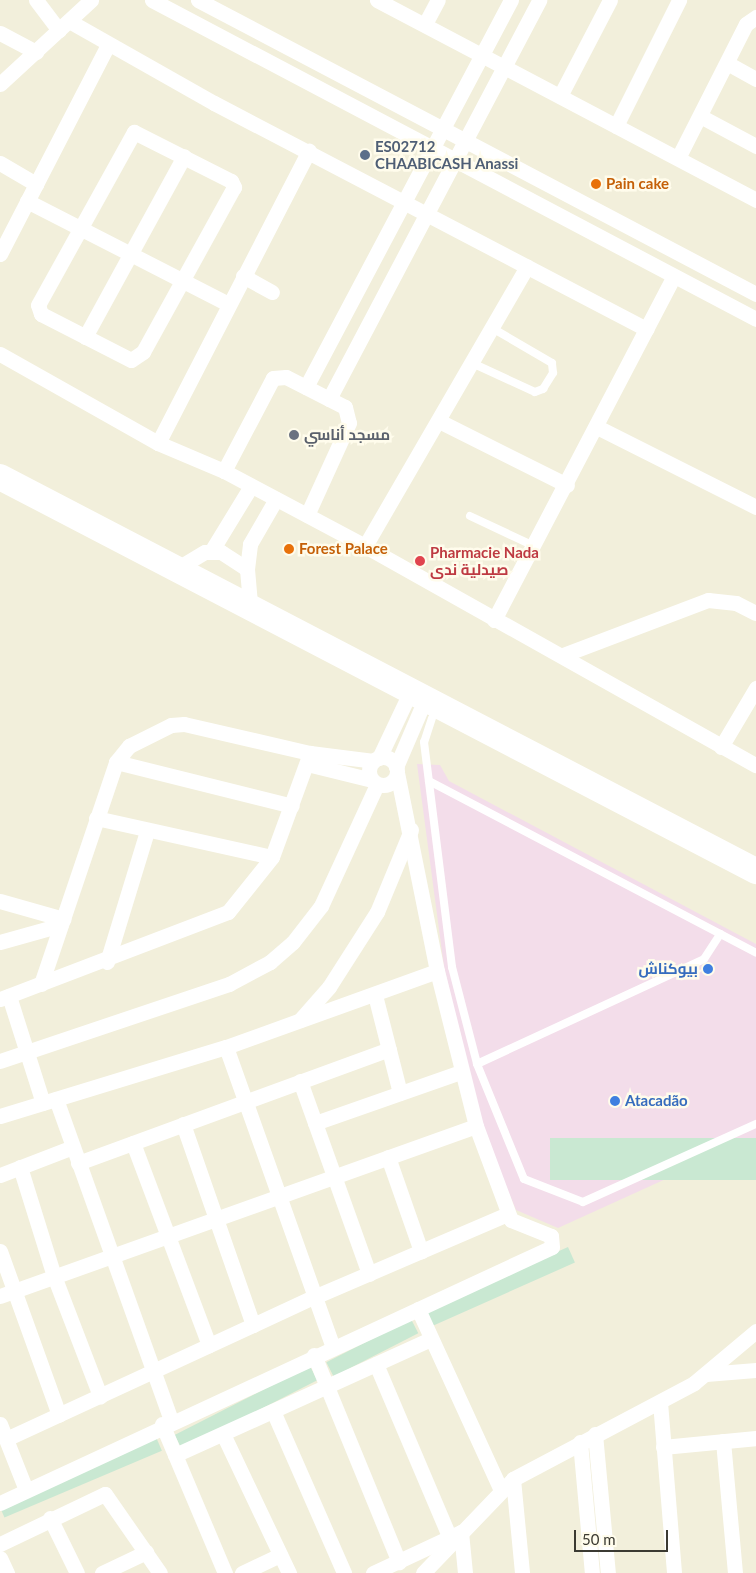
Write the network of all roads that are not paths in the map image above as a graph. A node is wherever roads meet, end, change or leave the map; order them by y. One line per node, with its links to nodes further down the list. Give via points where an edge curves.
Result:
1 (36, 0): 13 (street)
2 (91, 0): 13 (street)
3 (152, 0): 28 (street)
4 (198, 0): 25 (street)
5 (377, 0): 12 (street)
6 (438, 0): 12 (street)
7 (511, 0): 17 (street)
8 (539, 0): 19 (street)
9 (610, 0): 22 (street)
10 (679, 0): 24 (street)
11 (756, 17): 18 (street, via 746,24)
12 (425, 24): 17 (street)
13 (64, 26): 15 (street); 16 (street)
14 (0, 33): 16 (street)
15 (108, 45): 29 (street); 34 (street)
16 (36, 52): 21 (street)
17 (482, 54): 19 (street); 25 (street)
18 (727, 63): 20 (street); 23 (street)
19 (503, 66): 22 (street); 26 (street)
20 (756, 79)
21 (0, 84)
22 (560, 96): 24 (street)
23 (700, 116): 27 (street); 31 (street)
24 (616, 126): 31 (street)
25 (443, 129): 26 (street); 28 (street)
26 (464, 140): 32 (street); 48 (street)
27 (756, 146)
28 (431, 150): 32 (street); 35 (street)
29 (308, 151): 35 (street); 44 (street)
30 (184, 156): 40 (street, via 139,132 132,134); 42 (street); 46 (street, via 231,181 234,187)
31 (678, 158): 36 (street)
32 (452, 161): 38 (street); 45 (street)
33 (0, 163): 34 (street)
34 (36, 184): 37 (street)
35 (403, 199): 38 (street); 56 (street)
36 (756, 200)
37 (27, 201): 39 (street); 40 (street)
38 (427, 211): 43 (street); 57 (street)
39 (6, 227): 41 (street)
40 (80, 229): 42 (street); 53 (street, via 38,310)
41 (0, 254)
42 (131, 254): 46 (street); 53 (street)
43 (527, 267): 51 (street); 52 (street)
44 (243, 276): 47 (street); 49 (street)
45 (674, 276): 50 (street); 52 (street)
46 (183, 281): 49 (street); 53 (street, via 139,357 131,360)
47 (272, 292)
48 (756, 294)
49 (228, 304): 60 (street)
50 (756, 320)
51 (492, 328): 55 (street); 55 (lane, via 552,363 553,373 543,389 534,392)
52 (647, 329): 59 (street)
53 (85, 337)
54 (0, 354): 60 (street)
55 (472, 363): 58 (street)
56 (306, 388): 57 (street); 61 (street, via 286,377 269,382)
57 (329, 399): 68 (street, via 345,408 350,417)
58 (439, 421): 63 (street); 70 (street)
59 (597, 427): 63 (street); 67 (street)
60 (158, 443): 61 (street)
61 (224, 471): 64 (street)
62 (0, 477): 73 (highway)
63 (567, 485): 71 (street)
64 (251, 486): 66 (street); 72 (street)
65 (0, 495): 80 (highway)
66 (276, 499): 68 (street); 74 (street, via 250,544)
67 (756, 507)
68 (307, 515): 70 (street)
69 (470, 516): 71 (lane)
70 (365, 546): 77 (street)
71 (534, 546): 77 (street)
72 (212, 550): 73 (street); 74 (street)
73 (178, 568): 75 (highway)
74 (247, 569): 75 (street)
75 (250, 604): 94 (highway)
76 (756, 613): 78 (street, via 730,602 708,600)
77 (494, 620): 78 (street)
78 (563, 655): 81 (street)
79 (756, 688): 81 (street)
80 (419, 711): 83 (street); 86 (street); 87 (lane); 95 (highway)
81 (721, 747): 85 (street)
82 (309, 759): 83 (street); 84 (street, via 177,724 129,746); 88 (street); 89 (street)
83 (376, 759): 86 (street, via 389,759); 88 (street, via 369,770)
84 (116, 762): 89 (street); 90 (street)
85 (756, 765)
86 (397, 770): 88 (street, via 392,782); 91 (street)
87 (429, 781): 98 (lane); 111 (lane, via 452,967)
88 (374, 782): 109 (street, via 321,906 293,942 270,962 229,984)
89 (292, 806): 93 (street)
90 (96, 818): 92 (street); 97 (street)
91 (412, 830): 102 (street); 106 (street, via 396,872 359,943)
92 (147, 831): 93 (street); 101 (street)
93 (272, 856): 101 (street, via 228,912)
94 (756, 871)
95 (756, 888)
96 (0, 901): 97 (street)
97 (62, 922): 99 (street); 103 (street)
98 (720, 934): 100 (lane); 111 (lane, via 704,959)
99 (0, 942)
100 (756, 953)
101 (106, 962): 103 (street)
102 (438, 971): 104 (street); 112 (street)
103 (41, 984): 105 (street)
104 (375, 995): 106 (street); 108 (street)
105 (4, 997): 109 (street)
106 (299, 1021): 107 (street)
107 (226, 1047): 115 (street); 116 (street)
108 (389, 1049): 113 (street); 114 (street)
109 (28, 1052): 110 (street); 115 (street)
110 (0, 1061)
111 (477, 1064): 120 (lane, via 524,1179 583,1202)
112 (461, 1072): 114 (street); 121 (street)
113 (300, 1081): 116 (street); 119 (street)
114 (400, 1093): 119 (street)
115 (49, 1101): 117 (street); 123 (street)
116 (245, 1102): 118 (street); 129 (street)
117 (0, 1116)
118 (183, 1124): 122 (street); 131 (street)
119 (315, 1124): 128 (street)
120 (756, 1124)
121 (476, 1126): 124 (street); 130 (street)
122 (133, 1143): 125 (street); 132 (street)
123 (72, 1147): 125 (street); 126 (street)
124 (388, 1157): 128 (street); 133 (street)
125 (78, 1163): 135 (street)
126 (20, 1167): 127 (street); 137 (street)
127 (0, 1175)
128 (334, 1177): 129 (street); 136 (street)
129 (278, 1195): 131 (street); 139 (street)
130 (508, 1214): 133 (street); 140 (street, via 518,1225 551,1236 552,1247)
131 (216, 1218): 132 (street); 141 (street)
132 (168, 1235): 135 (street); 144 (street)
133 (421, 1250): 136 (street)
134 (0, 1252): 138 (street)
135 (111, 1256): 137 (street); 149 (street)
136 (369, 1274): 139 (street)
137 (54, 1276): 138 (street); 152 (street)
138 (7, 1293): 155 (street)
139 (314, 1297): 141 (street); 145 (street)
140 (418, 1309): 143 (street); 145 (street)
141 (253, 1325): 144 (street)
142 (756, 1331): 150 (street)
143 (431, 1338): 147 (street); 168 (street)
144 (210, 1345): 149 (street)
145 (333, 1348): 146 (street)
146 (314, 1355): 151 (street); 156 (street)
147 (376, 1364): 151 (street); 171 (street)
148 (756, 1370): 150 (street)
149 (152, 1372): 152 (street); 156 (street)
150 (706, 1374): 153 (street)
151 (327, 1386): 154 (street); 176 (street)
152 (100, 1396): 155 (street)
153 (660, 1402): 159 (street); 164 (street)
154 (273, 1411): 158 (street); 184 (street)
155 (60, 1415): 161 (street)
156 (167, 1422): 165 (street); 167 (street)
157 (0, 1424): 161 (street)
158 (223, 1434): 165 (street); 174 (street)
159 (595, 1434): 163 (street); 190 (street)
160 (756, 1438): 162 (street)
161 (6, 1439): 167 (street)
162 (723, 1441): 164 (street); 192 (street)
163 (580, 1442): 166 (street); 189 (street)
164 (664, 1447): 191 (street)
165 (175, 1456): 181 (street)
166 (513, 1478): 168 (street); 188 (street)
167 (26, 1490): 169 (street)
168 (501, 1490): 171 (street)
169 (0, 1503)
170 (50, 1518): 172 (street); 173 (street, via 105,1494); 178 (street)
171 (455, 1535): 176 (street); 186 (street); 187 (street)
172 (0, 1544)
173 (146, 1552): 179 (street); 180 (street)
174 (280, 1556): 182 (street); 183 (street)
175 (0, 1558): 177 (street)
176 (399, 1562): 185 (street)
177 (7, 1573)
178 (77, 1573)
179 (102, 1573)
180 (160, 1573)
181 (225, 1573)
182 (242, 1573)
183 (289, 1573)
184 (344, 1573)
185 (373, 1573)
186 (423, 1573)
187 (465, 1573)
188 (522, 1573)
189 (592, 1573)
190 (608, 1573)
191 (674, 1573)
192 (735, 1573)

